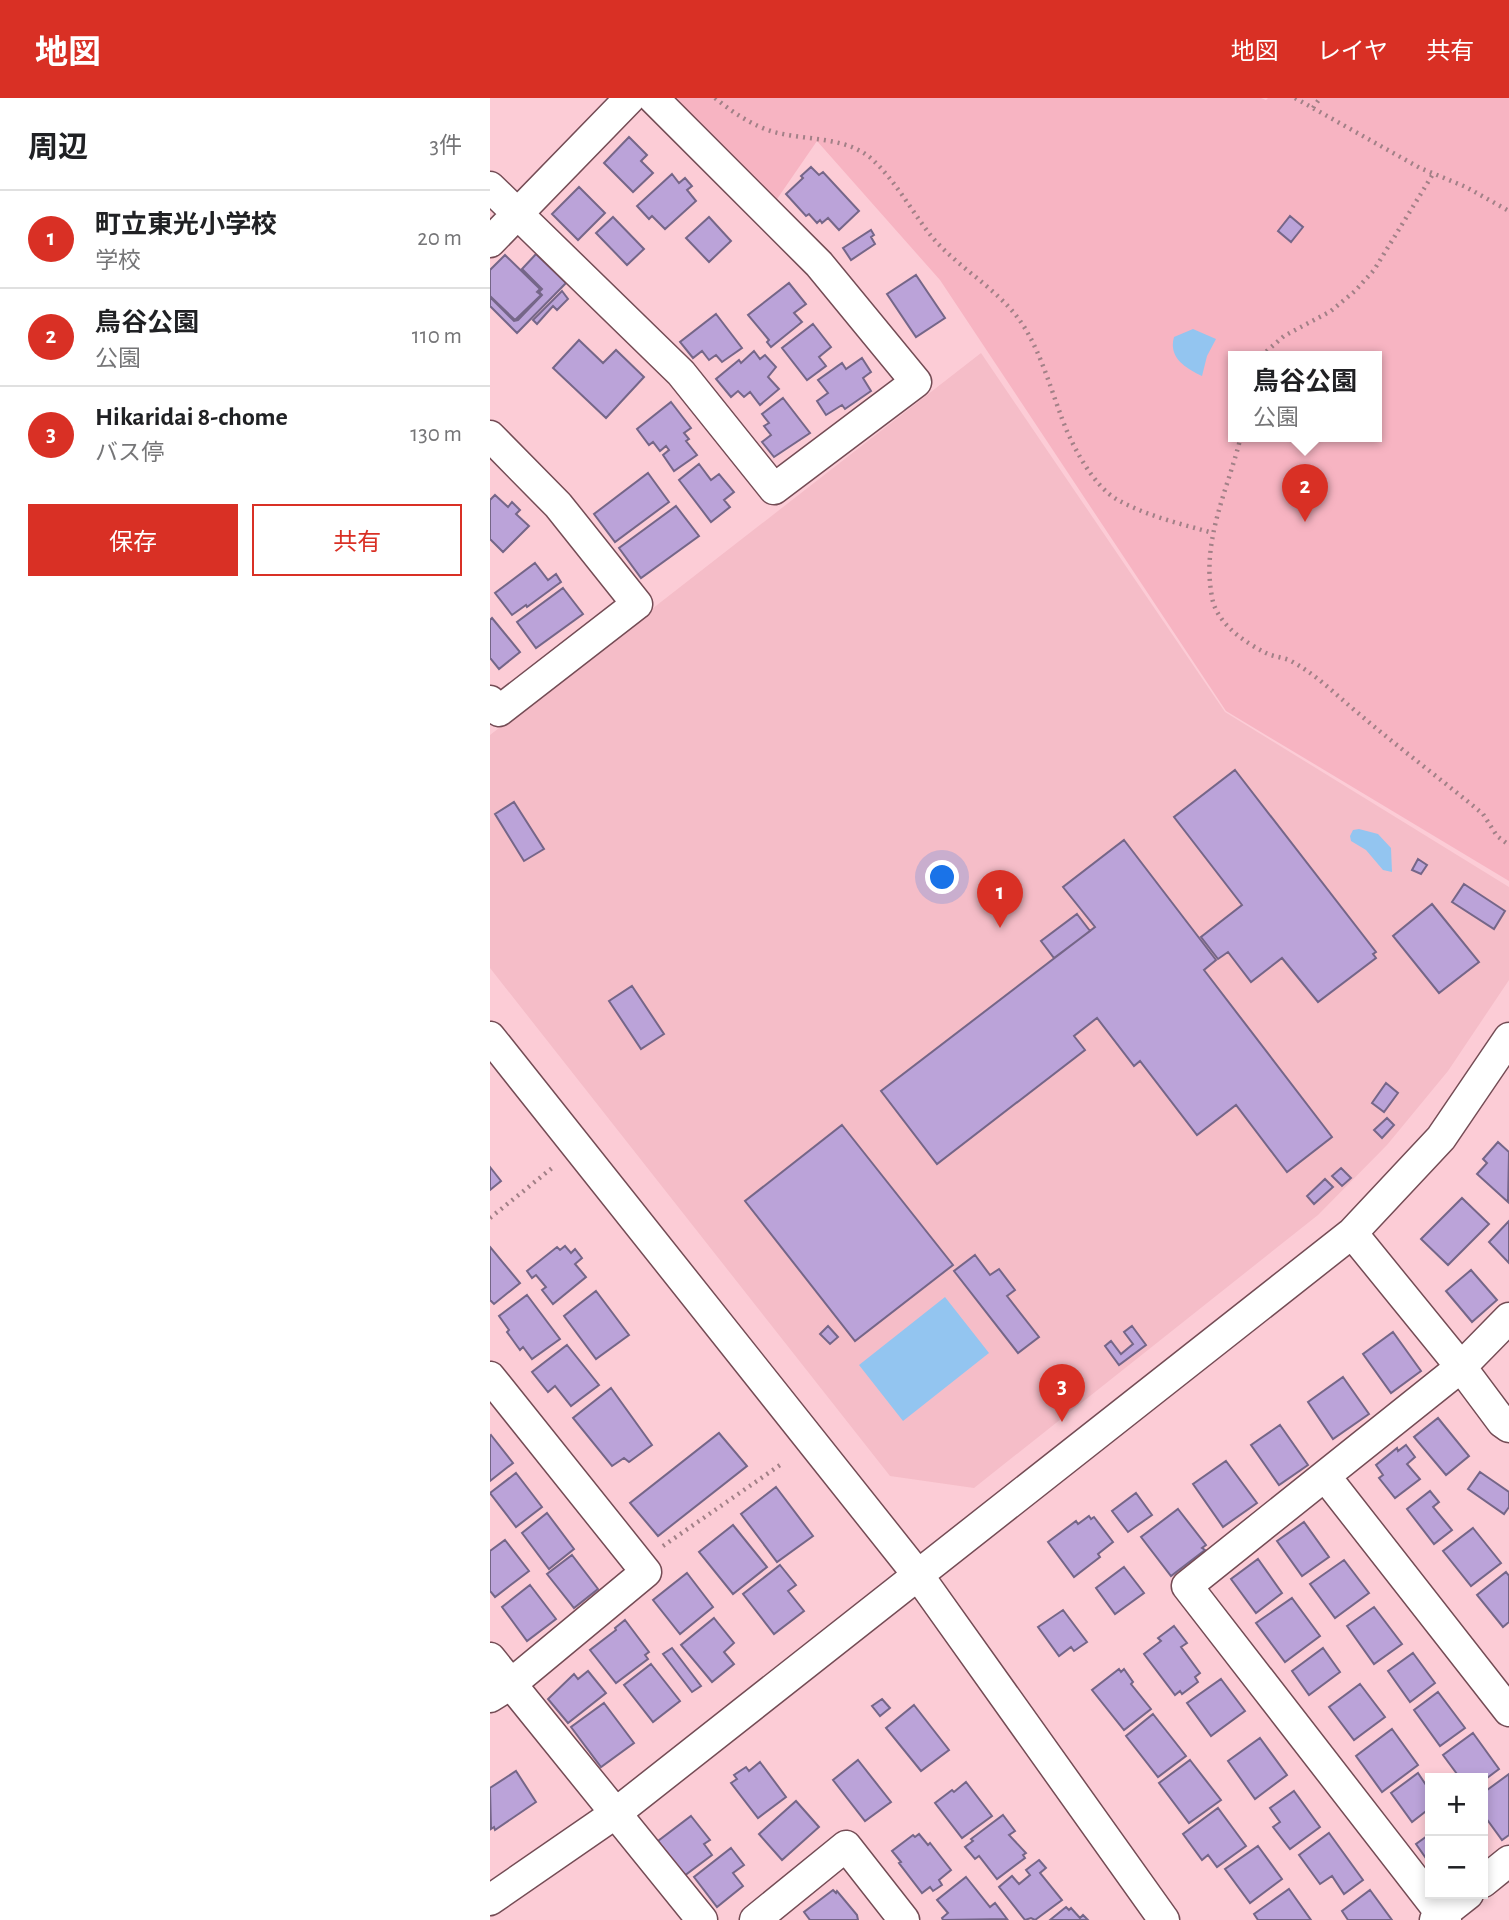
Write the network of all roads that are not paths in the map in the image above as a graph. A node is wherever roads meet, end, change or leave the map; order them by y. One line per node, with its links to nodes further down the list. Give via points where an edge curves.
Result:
1 (630, 98): 4 (street)
2 (653, 98): 4 (street, via 819,264 916,382 774,489 681,373)
3 (490, 187): 4 (street)
4 (518, 214): 5 (street)
5 (490, 242)
6 (490, 436): 7 (street, via 558,505 637,604 499,711)
7 (490, 701)
8 (490, 1037): 16 (street)
9 (1509, 1038): 10 (street, via 1440,1138)
10 (1352, 1233): 12 (street); 16 (street)
11 (1509, 1318): 12 (street)
12 (1461, 1367): 14 (street); 15 (street)
13 (490, 1377): 18 (street, via 646,1572)
14 (1509, 1427)
15 (1325, 1476): 19 (street); 25 (street, via 1187,1586)
16 (918, 1576): 20 (street); 29 (street)
17 (490, 1658): 18 (street)
18 (500, 1690): 20 (street)
19 (1509, 1711)
20 (616, 1813): 24 (street); 26 (street)
21 (1509, 1861): 22 (street)
22 (1488, 1878)
23 (1462, 1899): 25 (street)
24 (490, 1900)
25 (1441, 1918)
26 (702, 1920)
27 (755, 1920): 28 (street, via 846,1846)
28 (904, 1920)
29 (1164, 1920)

